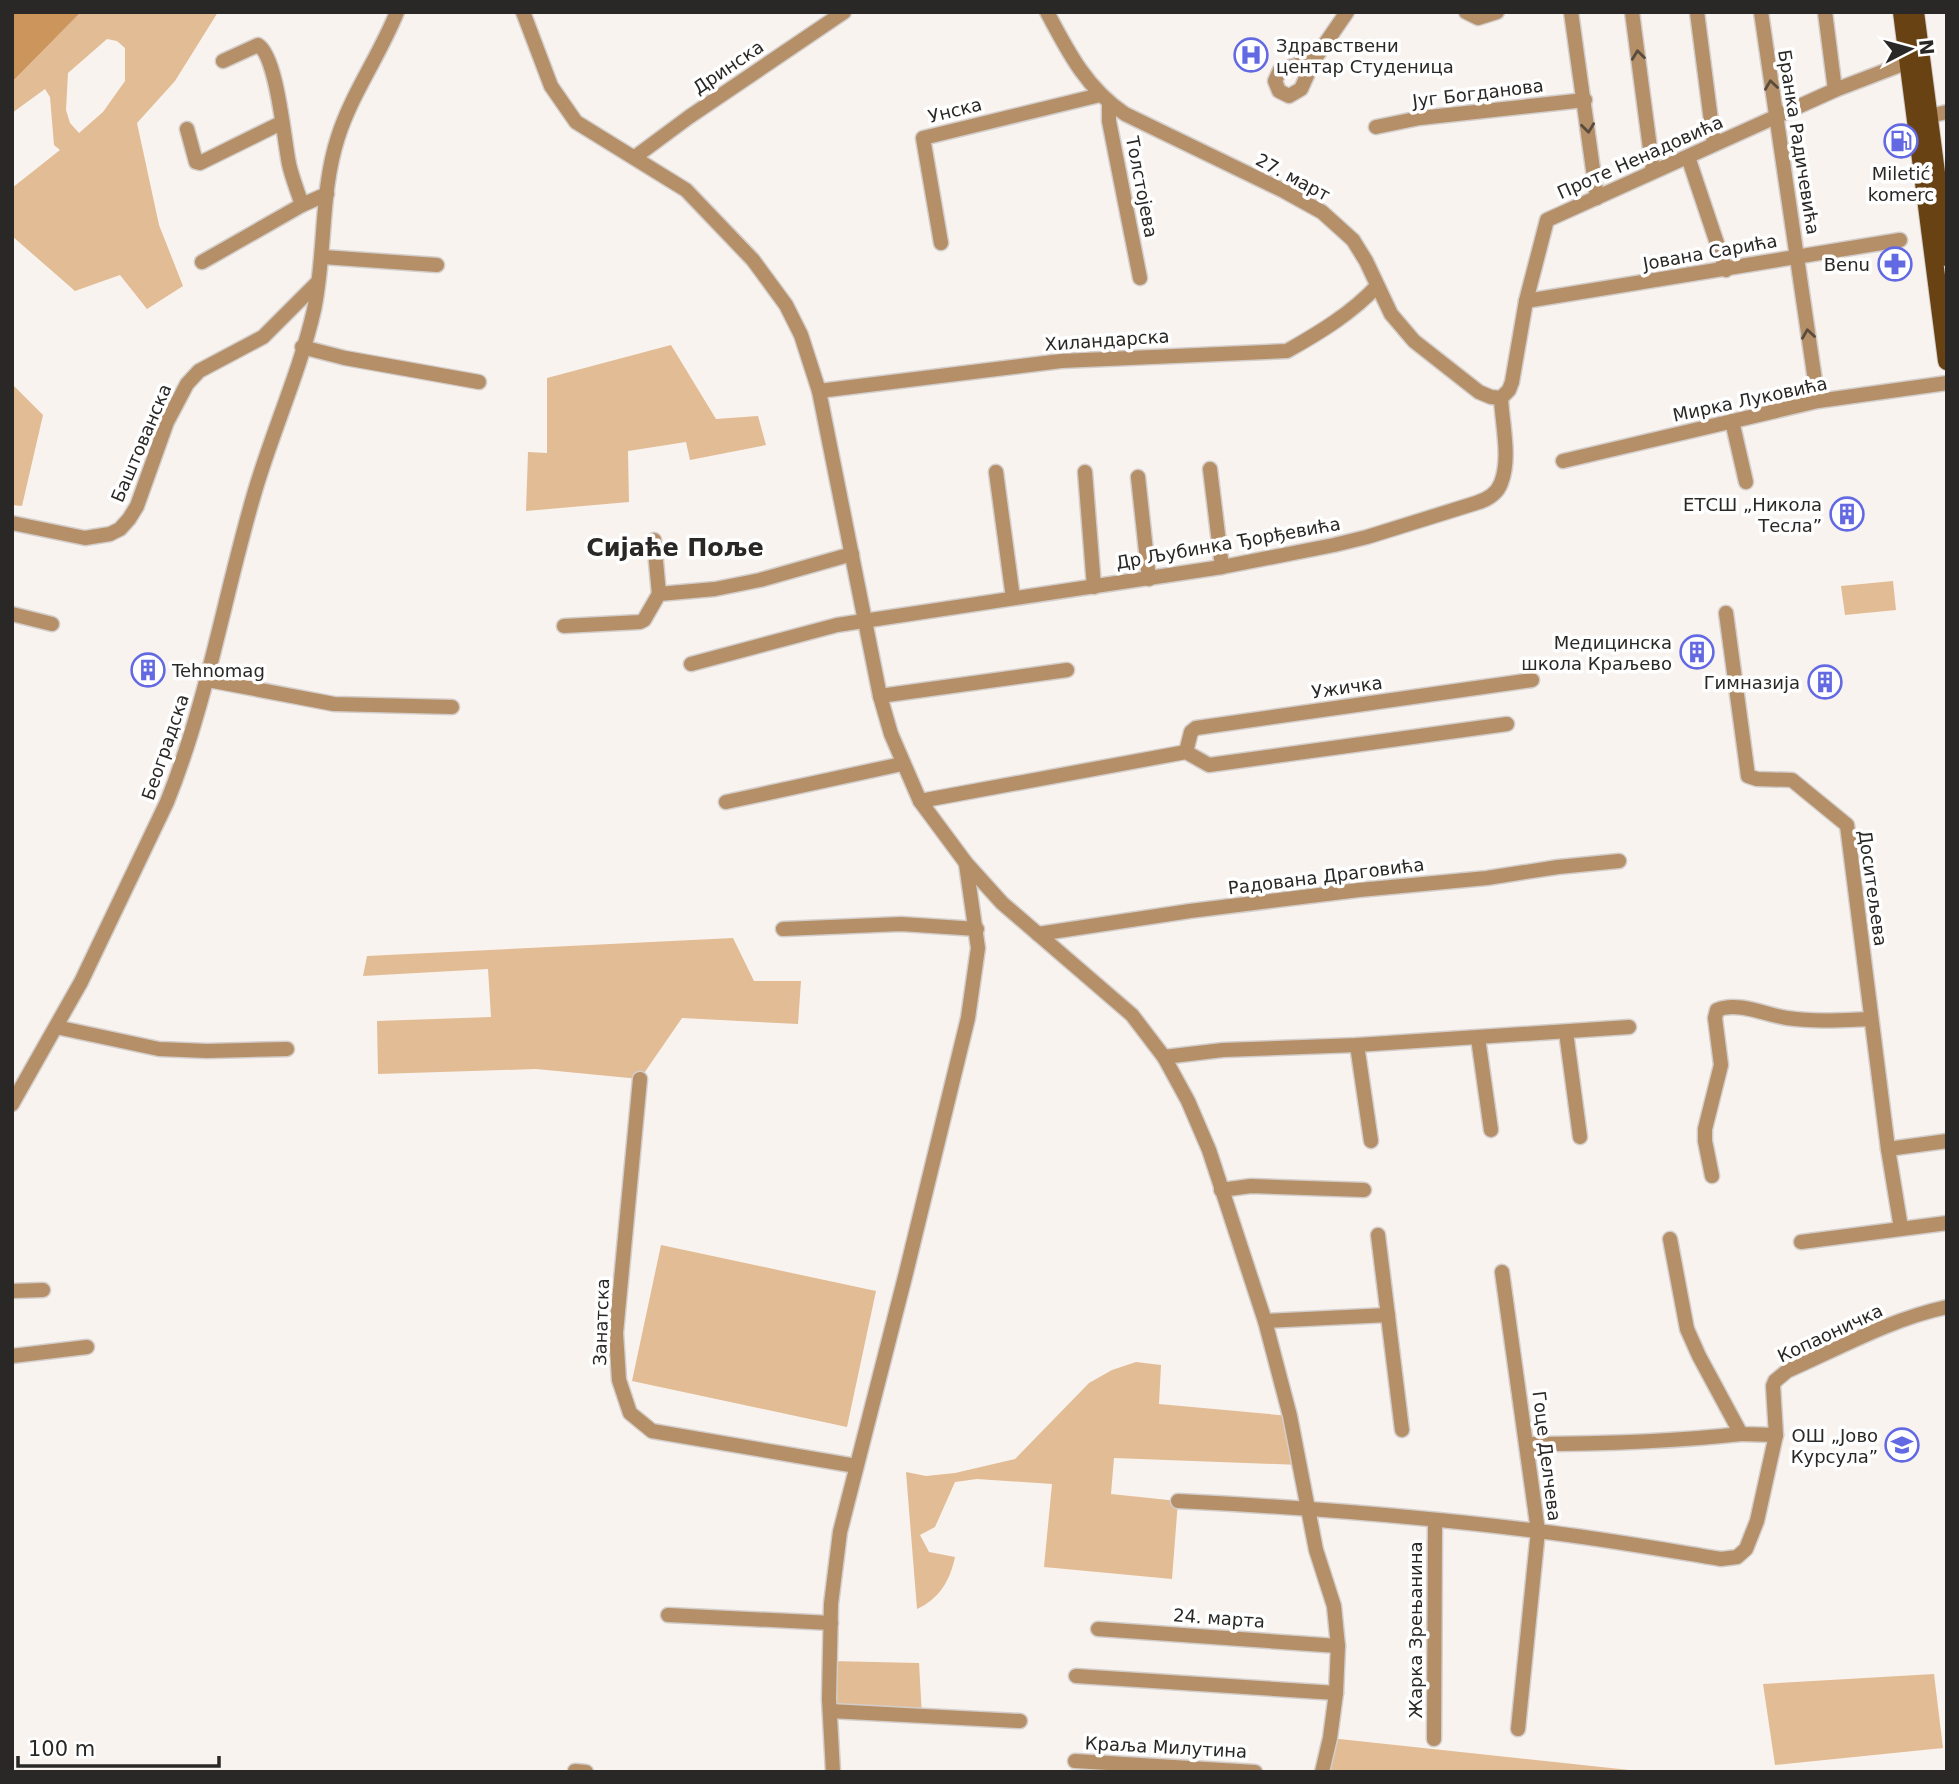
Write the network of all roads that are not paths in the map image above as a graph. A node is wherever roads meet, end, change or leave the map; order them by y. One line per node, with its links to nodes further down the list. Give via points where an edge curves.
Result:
1 (397, 12): 32 (street, Београдска, via 346,114)
2 (523, 12): 28 (street, via 551,86 576,122)
3 (844, 12): 28 (street, Дринска)
4 (1047, 12): 19 (street, 27. март, via 1075,64)
5 (1347, 12): 15 (street)
6 (1466, 12): 7 (street, via 1478,18)
7 (1497, 12)
8 (1571, 12): 20 (street)
9 (1632, 12): 30 (street, one-way to 9)
10 (1697, 12): 27 (street)
11 (1760, 12): 23 (street, Бранка Радичевића, one-way to 11)
12 (1825, 12): 18 (street)
13 (1902, 12): 16 (main road)
14 (1915, 12): 16 (main road)
15 (1314, 60)
16 (1915, 60): 18 (street, Проте Ненадовића); 22 (main road); 31 (main road)
17 (223, 61): 24 (street, via 258,45 264,48 275,76)
18 (1835, 90): 23 (street, Проте Ненадовића)
19 (1105, 99): 36 (street, Унска, via 923,138); 43 (street, Толстојева); 45 (street, 27. март, via 1125,114 1322,212 1353,240)
20 (1585, 100): 25 (street, Југ Богданова); 33 (street, one-way to 33)
21 (1947, 113): 22 (street)
22 (1929, 116): 31 (main road)
23 (1776, 117): 27 (street, Проте Ненадовића); 37 (street, Бранка Радичевића)
24 (281, 122): 26 (street, via 200,163); 34 (street)
25 (1376, 127)
26 (187, 129)
27 (1714, 144): 29 (street, Проте Ненадовића)
28 (635, 157): 51 (street, via 686,190 753,260 786,305)
29 (1688, 157): 30 (street, Проте Ненадовића); 42 (street)
30 (1653, 171): 33 (street, Проте Ненадовића)
31 (1931, 187): 39 (main road); 48 (main road)
32 (327, 194): 34 (street); 38 (street, Београдска)
33 (1597, 198): 46 (street, Проте Ненадовића, via 1547,220)
34 (302, 205): 40 (street)
35 (1900, 240): 37 (street, Јована Сарића)
36 (941, 243)
37 (1797, 256): 42 (street, Јована Сарића); 53 (street, Бранка Радичевића, one-way to 37)
38 (323, 257): 41 (street); 44 (street, Београдска)
39 (1947, 257)
40 (202, 262)
41 (437, 265)
42 (1726, 270): 46 (street, Јована Сарића)
43 (1140, 278)
44 (318, 282): 47 (street, Београдска); 61 (street, Баштованска, via 263,337 199,371 187,384 167,422 137,506 120,529 86,538)
45 (1377, 286): 51 (street, Хиландарска, via 1319,334 1287,351 1060,361); 52 (street, 27. март, via 1391,314 1420,346 1479,392)
46 (1526, 302): 52 (street, Проте Ненадовића, via 1512,382)
47 (302, 347): 49 (street); 76 (street, Београдска, via 255,491)
48 (1947, 361)
49 (479, 382)
50 (1947, 383): 53 (street, Мирка Луковића)
51 (820, 391): 63 (street)
52 (1501, 398): 64 (street, Др Љубинка Ђорђевића, via 1505,460 1501,484 1488,499 1367,537)
53 (1818, 401): 54 (street, Мирка Луковића)
54 (1732, 421): 55 (street, Мирка Луковића); 60 (street)
55 (1563, 461)
56 (1210, 469): 64 (street)
57 (1085, 471): 66 (street)
58 (996, 472): 68 (street)
59 (1138, 477): 65 (street)
60 (1746, 482)
61 (12, 523)
62 (654, 540): 67 (street)
63 (852, 554): 67 (street, via 760,580); 71 (street)
64 (1222, 567): 65 (street, Др Љубинка Ђорђевића)
65 (1149, 579): 66 (street, Др Љубинка Ђорђевића)
66 (1094, 587): 68 (street, Др Љубинка Ђорђевића)
67 (659, 594): 73 (street, via 640,622)
68 (1013, 598): 71 (street, Др Љубинка Ђорђевића)
69 (1726, 613): 92 (street, Доситељева, via 1748,776 1792,780 1847,825)
70 (12, 614): 72 (street)
71 (866, 621): 74 (street, Др Љубинка Ђорђевића, via 808,631); 78 (street)
72 (52, 624)
73 (564, 626)
74 (691, 664)
75 (1067, 670): 78 (street)
76 (208, 680): 79 (street, via 334,704); 93 (street, Београдска, via 167,802)
77 (1532, 681): 81 (street, Ужичка, via 1196,728)
78 (880, 696): 82 (street)
79 (452, 707)
80 (1507, 724): 81 (street, via 1209,765)
81 (1186, 752): 83 (street)
82 (902, 764): 83 (street); 84 (street)
83 (920, 801): 86 (street)
84 (726, 802)
85 (1619, 860): 91 (street, Радована Драговића, via 1190,911)
86 (966, 863): 87 (street); 88 (street)
87 (992, 892): 88 (street, via 979,896); 91 (street)
88 (974, 907): 90 (street)
89 (783, 929): 90 (street, via 901,924)
90 (977, 929): 127 (street, via 976,966 959,1058)
91 (1038, 934): 99 (street, via 1132,1015)
92 (1870, 1019): 106 (street, Доситељева); 107 (street, via 1838,1021 1731,1007 1717,1010 1721,1065 1705,1129)
93 (56, 1027): 98 (street, via 159,1049); 101 (street, Београдска)
94 (1629, 1027): 95 (street)
95 (1566, 1031): 96 (street); 103 (street)
96 (1478, 1038): 97 (street); 102 (street)
97 (1357, 1045): 99 (street); 104 (street)
98 (287, 1049)
99 (1164, 1057): 109 (street, via 1188,1101)
100 (640, 1079): 127 (street, Занатска, via 617,1333 619,1380 630,1413 652,1431)
101 (12, 1104)
102 (1491, 1130)
103 (1580, 1137)
104 (1371, 1141)
105 (1947, 1141): 106 (street)
106 (1888, 1149): 111 (street, Доситељева)
107 (1712, 1176)
108 (1364, 1189): 109 (street, via 1251,1186)
109 (1221, 1190): 120 (street)
110 (1947, 1223): 111 (street)
111 (1901, 1227): 114 (street)
112 (1378, 1235): 119 (street)
113 (1670, 1239): 124 (street, via 1687,1329)
114 (1801, 1242)
115 (1502, 1272): 126 (street, Гоце Делчева)
116 (43, 1290): 117 (street)
117 (12, 1291)
118 (1947, 1307): 125 (street, Копаоничка, via 1881,1329 1787,1371 1773,1386)
119 (1388, 1315): 120 (street); 123 (street)
120 (1265, 1321): 129 (street)
121 (87, 1347): 122 (street)
122 (12, 1356)
123 (1402, 1430)
124 (1741, 1434): 125 (street); 126 (street, via 1671,1441)
125 (1776, 1435): 131 (street, Жарка Зрењанина, via 1757,1521 1749,1543 1737,1557 1721,1559)
126 (1527, 1444): 131 (street, Гоце Делчева)
127 (856, 1466): 133 (street, via 840,1532)
128 (1178, 1501): 129 (street, Жарка Зрењанина)
129 (1309, 1508): 130 (street, Жарка Зрењанина); 135 (street, via 1334,1606)
130 (1435, 1521): 131 (street, Жарка Зрењанина); 141 (street, Жарка Зрењанина)
131 (1538, 1531): 140 (street, Гоце Делчева)
132 (668, 1615): 133 (street)
133 (831, 1623): 138 (street)
134 (1098, 1629): 135 (street, 24. марта)
135 (1338, 1646): 137 (street)
136 (1076, 1676): 137 (street)
137 (1336, 1693): 147 (street)
138 (830, 1711): 139 (street); 145 (street)
139 (1020, 1721)
140 (1518, 1729)
141 (1434, 1739)
142 (1074, 1761): 146 (street, Краља Милутина)
143 (575, 1771): 144 (street)
144 (586, 1772)
145 (833, 1772)
146 (1255, 1772)
147 (1322, 1772)

